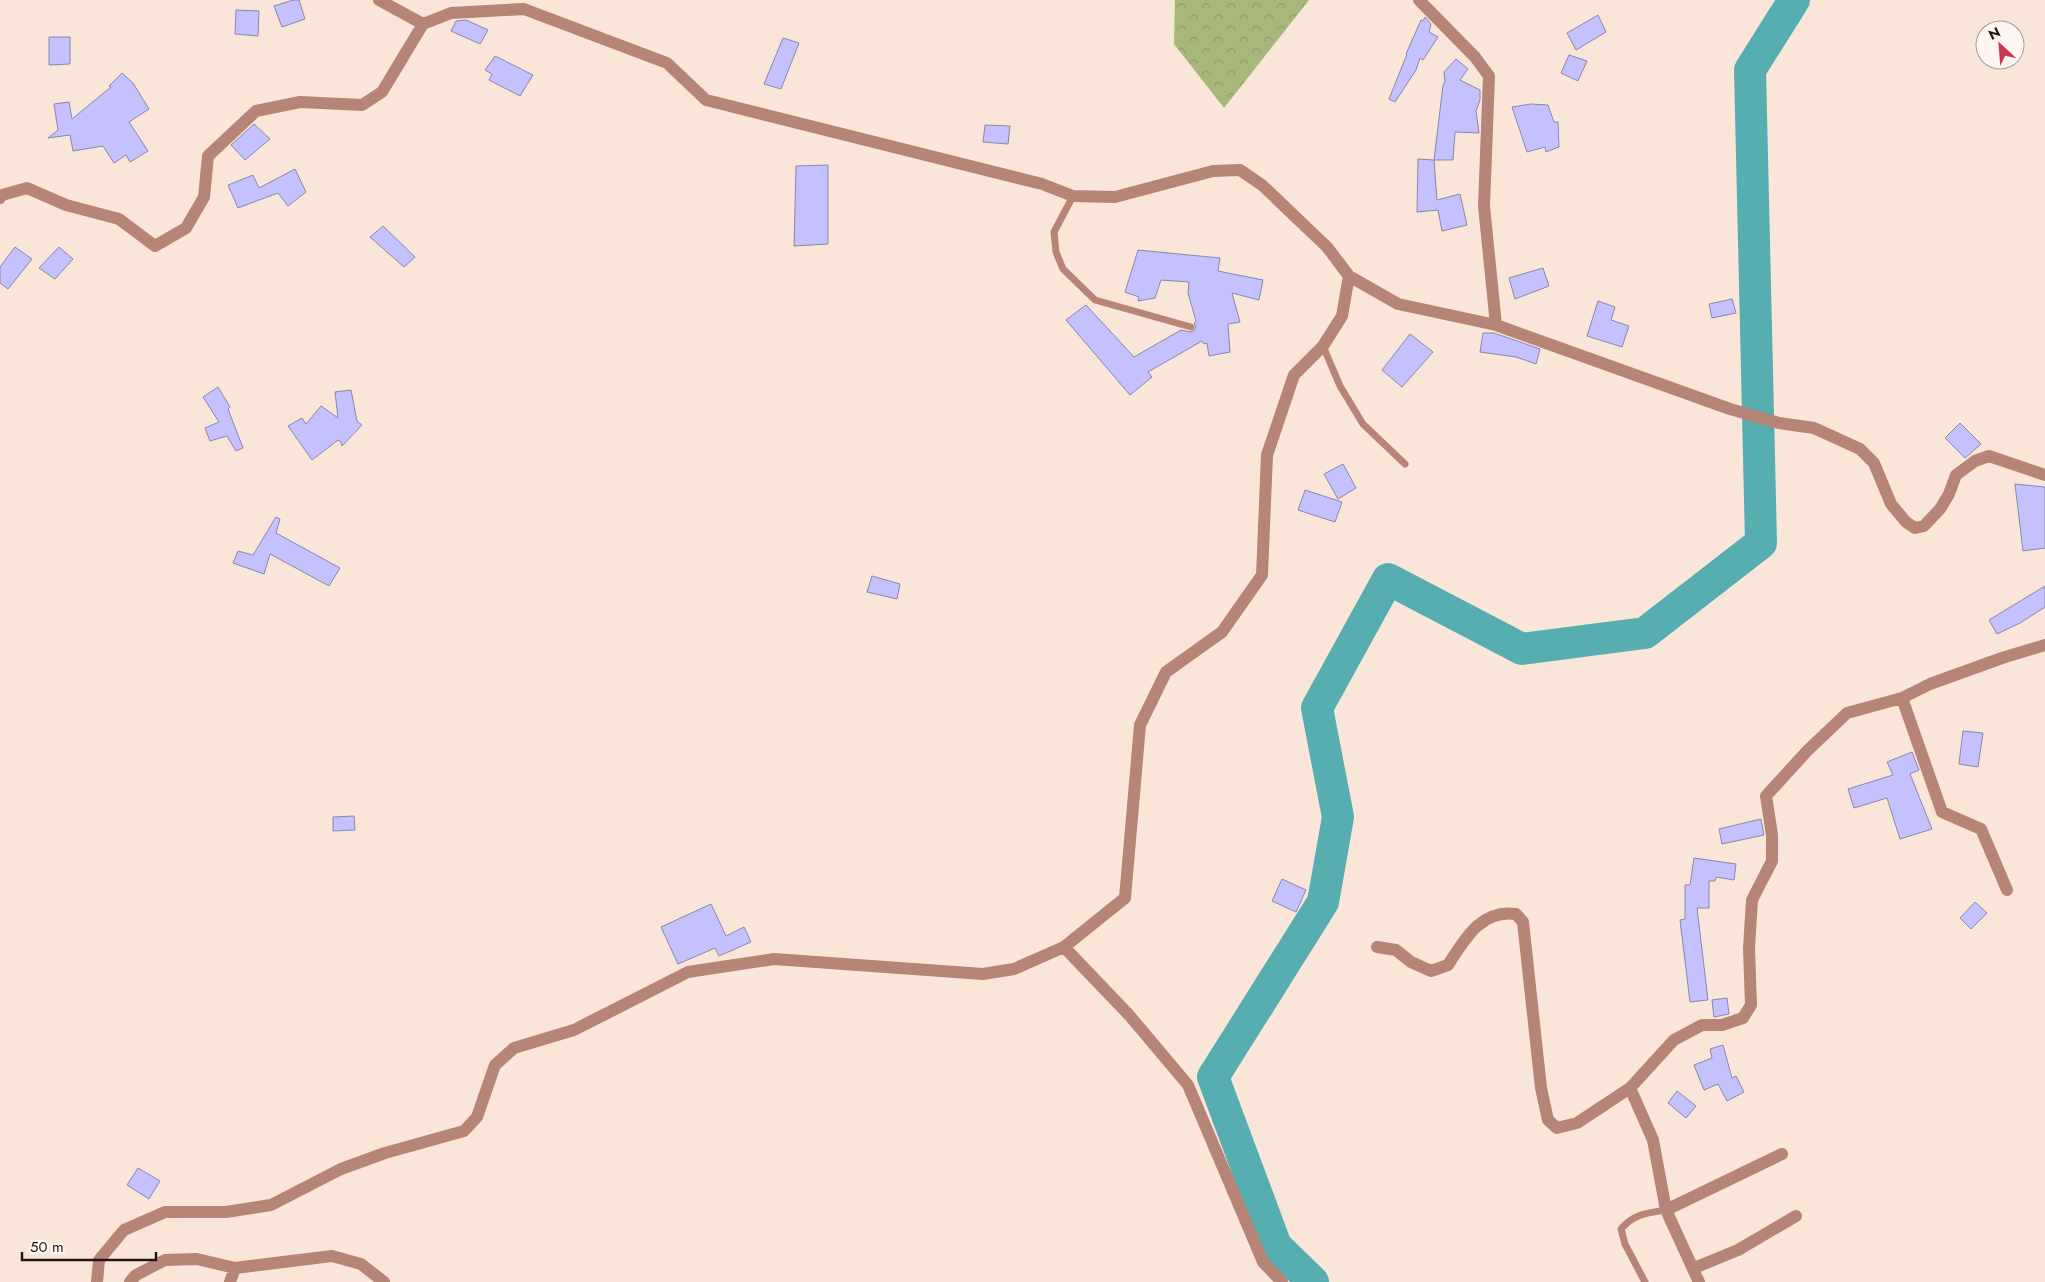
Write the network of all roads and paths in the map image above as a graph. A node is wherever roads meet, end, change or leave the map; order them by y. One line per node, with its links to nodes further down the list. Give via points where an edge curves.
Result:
1 (379, 0): 3 (street)
2 (1419, 0): 7 (street, via 1475,57 1489,76 1484,206)
3 (423, 24): 4 (street, via 451,13 524,9 667,63 706,100 1042,184); 5 (street, via 382,92 362,105 300,102 256,111 208,156 204,197 186,228 155,246 119,219 66,205 27,188)
4 (1073, 196): 6 (street, via 1115,197 1213,171 1240,170 1262,185 1327,247); 8 (lane, via 1054,232 1056,252 1063,269 1095,300)
5 (0, 198)
6 (1349, 276): 7 (street, via 1398,304); 9 (street, via 1342,316)
7 (1496, 325): 11 (street, via 1730,409 1779,423 1814,428 1860,449 1874,463 1891,504 1915,528 1924,526 1940,509 1950,494 1956,475 1975,461 1989,456)
8 (1191, 327)
9 (1322, 346): 10 (lane, via 1340,386 1363,424); 16 (street, via 1294,374 1267,455 1262,575 1222,632 1166,672 1140,725 1125,898)
10 (1405, 464)
11 (2045, 475)
12 (2045, 645): 13 (street, via 1930,684)
13 (1902, 698): 14 (street, via 1942,812 1981,829); 17 (street, via 1847,713 1766,796 1772,861 1752,900 1749,948 1752,1005 1743,1018 1722,1025 1702,1025 1674,1040)
14 (2007, 890)
15 (1377, 947): 17 (street, via 1396,950 1411,962 1431,971 1448,965 1481,922 1504,912 1516,914 1523,922 1541,1088 1548,1120 1557,1128 1577,1123)
16 (1064, 948): 23 (street, via 1014,969 983,974 774,959 688,972 574,1030 514,1048 495,1065 477,1118 464,1132 341,1169 271,1205 226,1212 165,1212 124,1230 99,1260); 27 (street, via 1129,1015 1188,1085 1263,1262)
17 (1630, 1088): 19 (street, via 1653,1140)
18 (1782, 1154): 19 (street)
19 (1666, 1210): 22 (street); 28 (lane, via 1629,1220 1621,1230)
20 (1796, 1216): 22 (street, via 1738,1250)
21 (235, 1268): 24 (street, via 197,1259 165,1260 136,1275); 25 (street); 26 (street, via 332,1256 361,1264)
22 (1694, 1268): 29 (street)
23 (97, 1282)
24 (130, 1282)
25 (230, 1282)
26 (384, 1282)
27 (1282, 1282)
28 (1645, 1282)
29 (1699, 1282)

